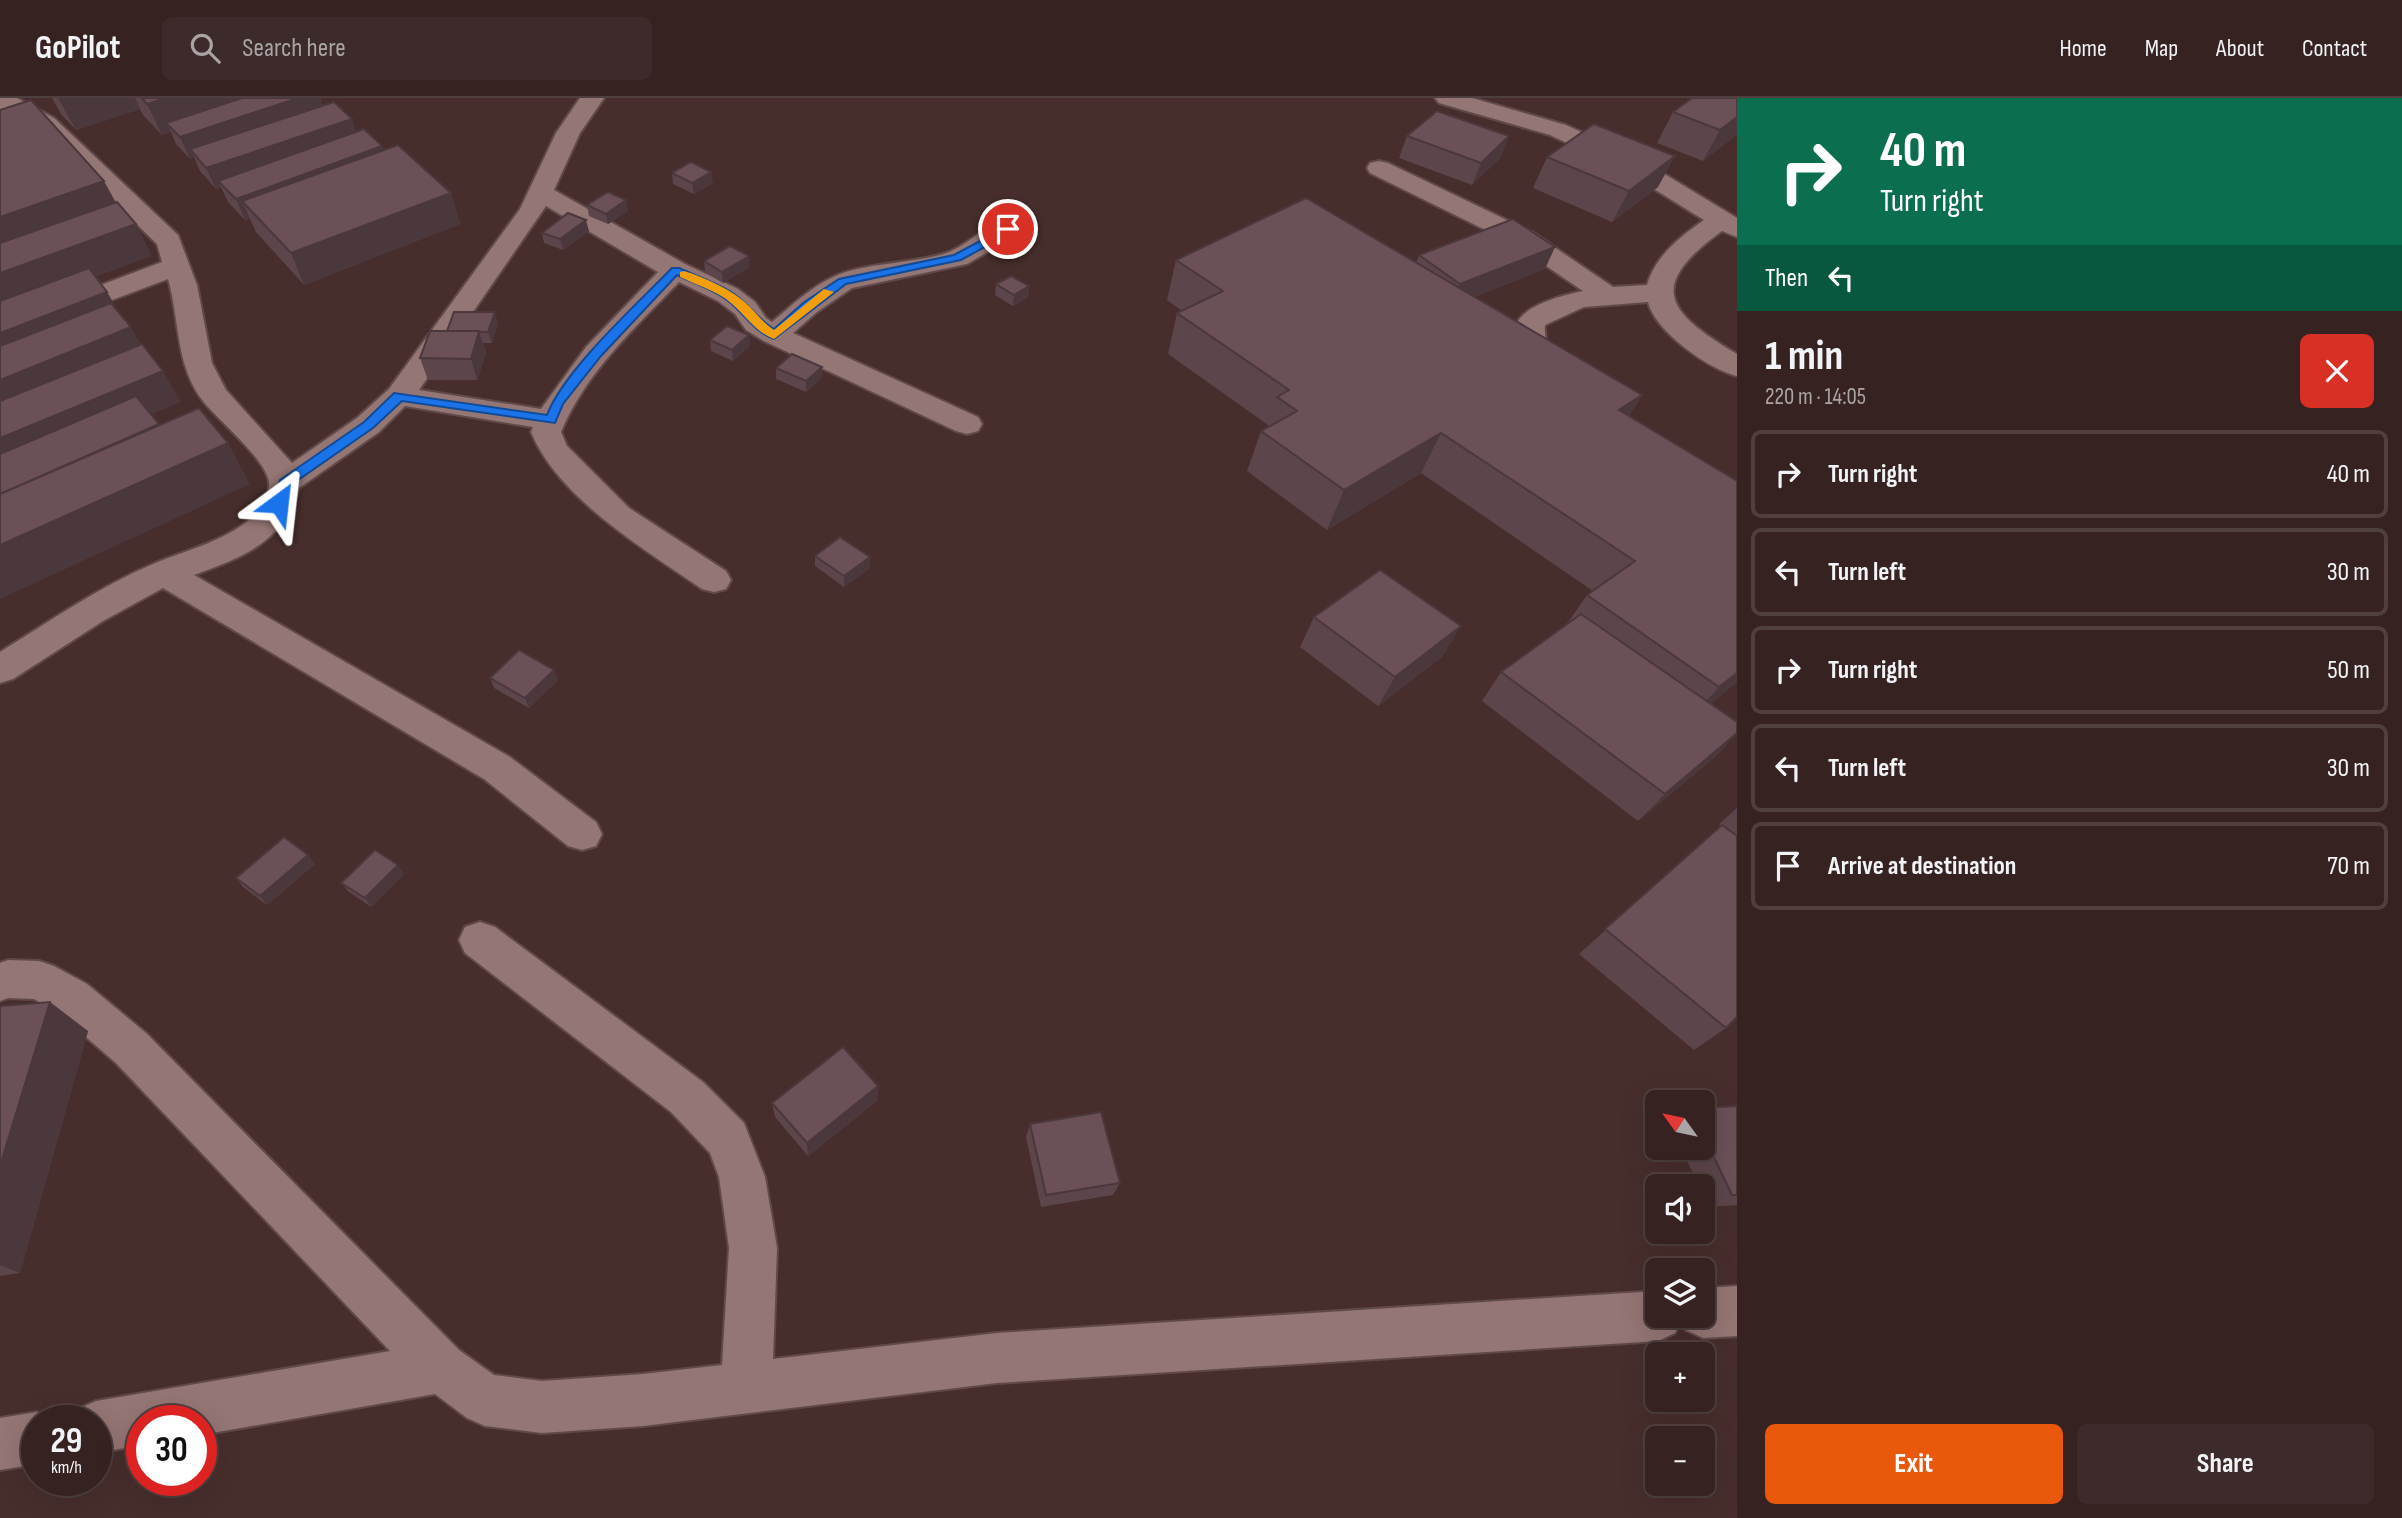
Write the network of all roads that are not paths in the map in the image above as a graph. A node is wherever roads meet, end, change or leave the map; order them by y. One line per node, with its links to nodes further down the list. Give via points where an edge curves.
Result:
1 (592, 98): 5 (street, via 568,133)
2 (1447, 98): 6 (street, via 1558,131 1629,163)
3 (0, 102): 8 (street, via 46,123 169,241)
4 (1378, 168): 11 (street, via 1523,238)
5 (540, 192): 9 (street); 16 (street, via 532,210)
6 (1730, 224): 10 (street, via 1679,253 1664,274)
7 (1008, 229): 13 (street, via 958,258 843,282)
8 (177, 266): 12 (street); 19 (street, via 198,363 213,394 276,462)
9 (676, 270): 13 (street, via 728,295 756,324); 17 (street, via 596,354 558,403)
10 (1658, 293): 11 (street); 14 (street, via 1663,312 1673,323)
11 (1607, 295): 15 (street, via 1555,306 1532,321 1528,335 1534,351)
12 (0, 333)
13 (774, 335): 18 (street)
14 (1737, 367)
15 (1576, 387)
16 (399, 396): 17 (street); 19 (street, via 368,425)
17 (551, 420): 21 (street, via 546,432 554,451 618,516)
18 (967, 424)
19 (285, 483): 20 (street, via 264,526 232,548)
20 (164, 573): 22 (street); 23 (street, via 497,768)
21 (714, 580)
22 (0, 669)
23 (582, 834)
24 (480, 940): 30 (street, via 687,1097 728,1139 742,1177 753,1248)
25 (0, 982): 29 (street, via 39,980 72,998 131,1048)
26 (1737, 1311): 27 (street)
27 (1715, 1312)
28 (1645, 1317): 30 (street, via 997,1358)
29 (442, 1368): 30 (street, via 485,1400 542,1407); 31 (street)
30 (746, 1388)
31 (112, 1424)
32 (21, 1441): 33 (street)
33 (0, 1444)

